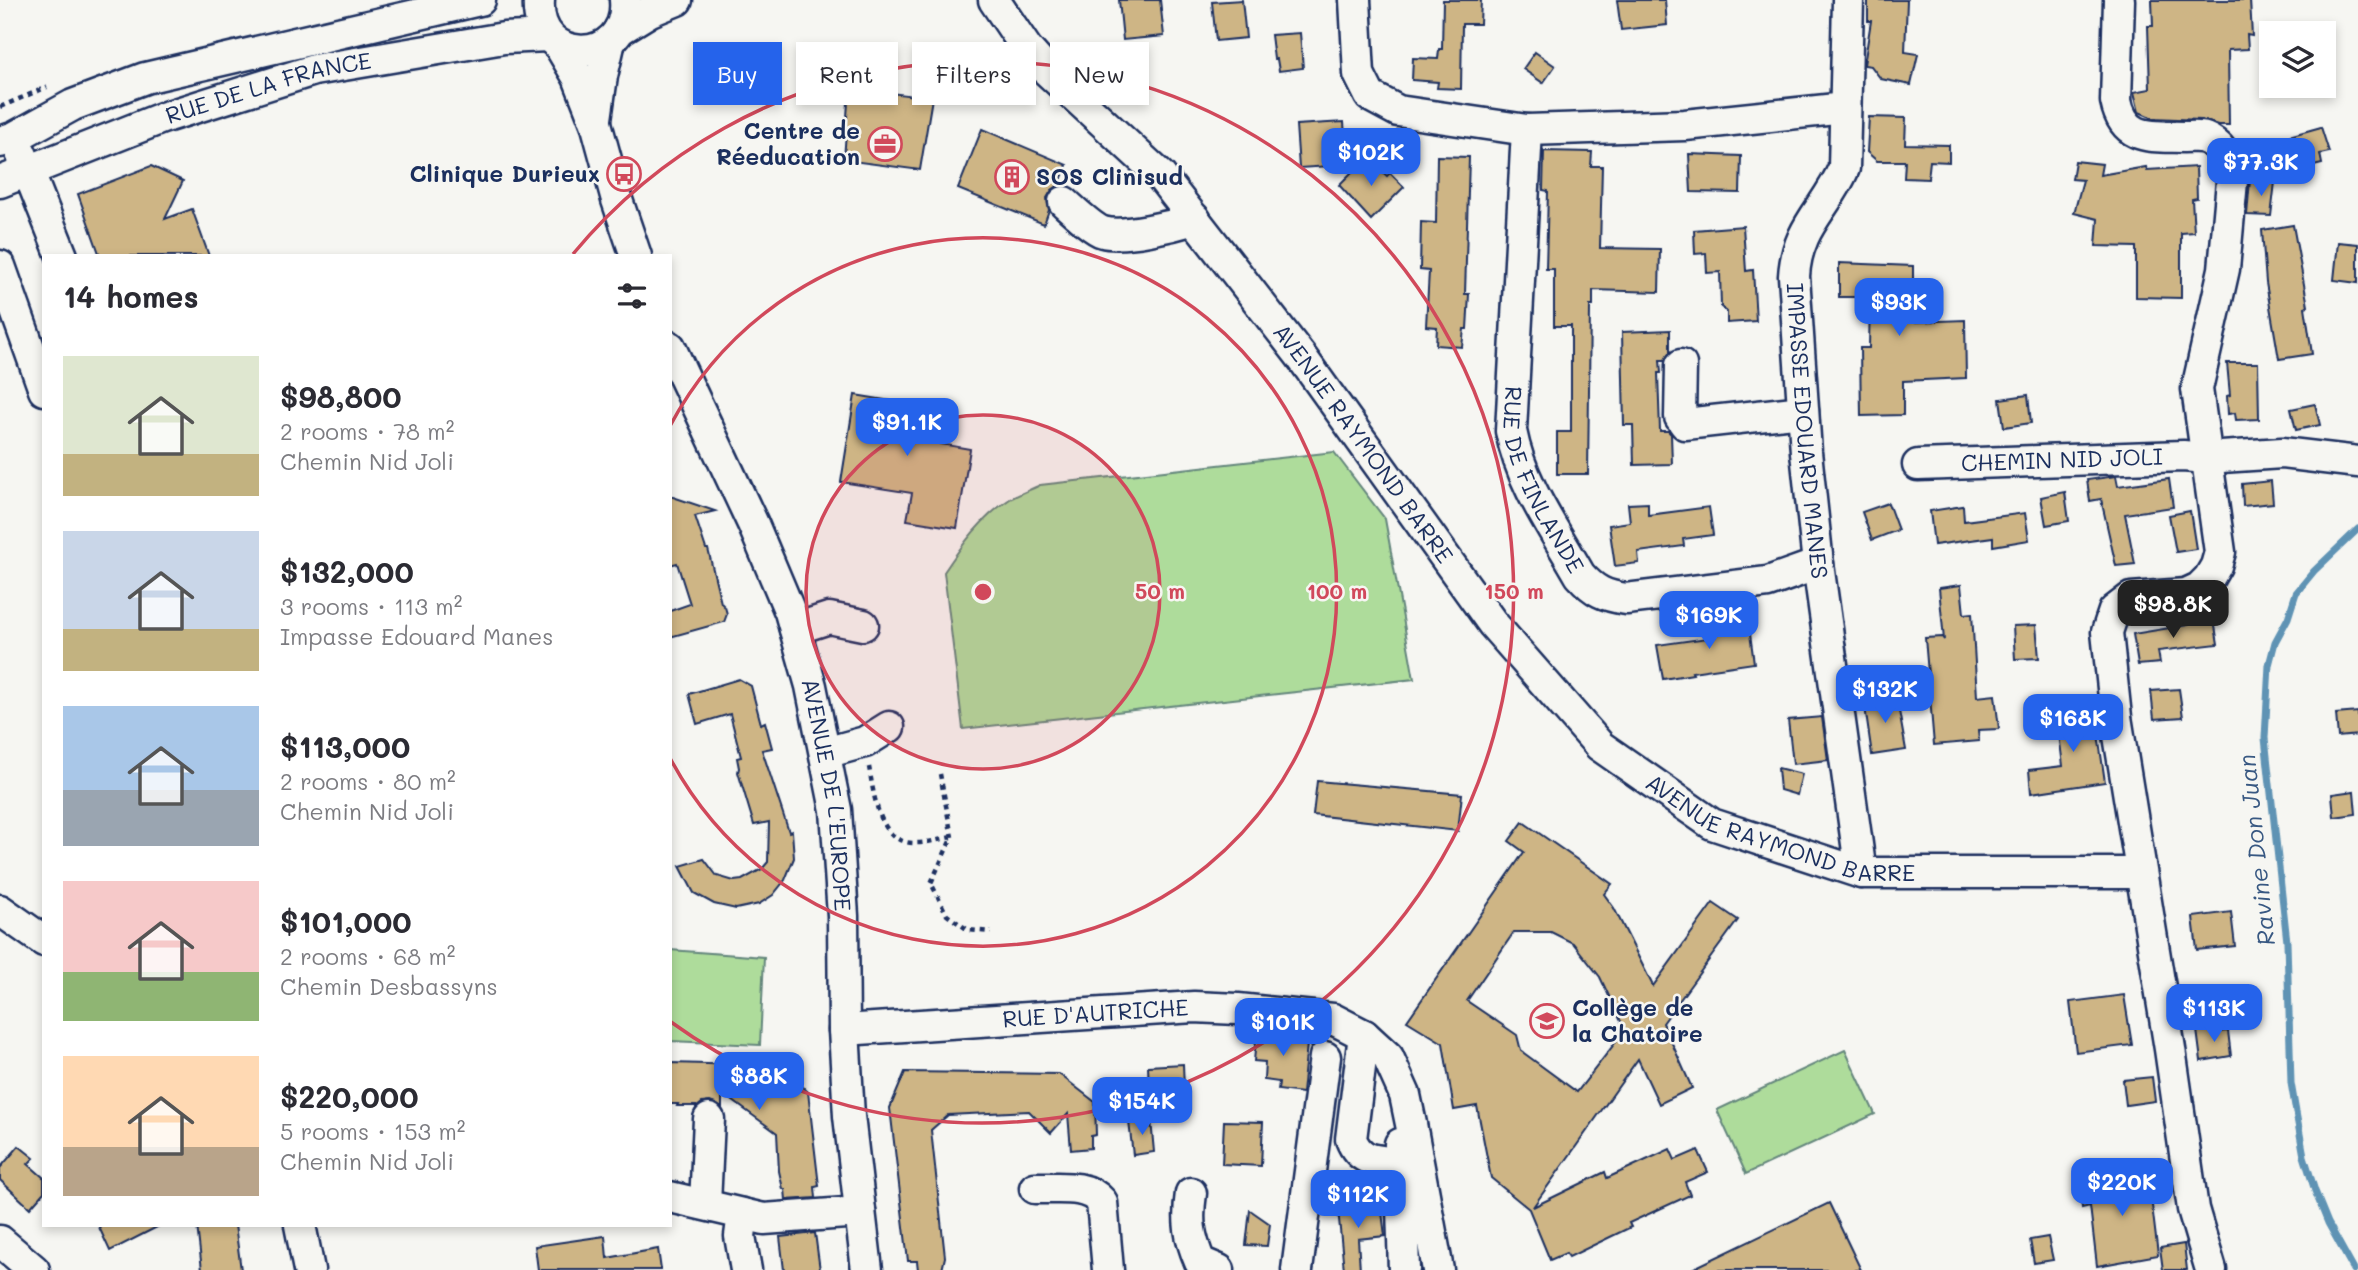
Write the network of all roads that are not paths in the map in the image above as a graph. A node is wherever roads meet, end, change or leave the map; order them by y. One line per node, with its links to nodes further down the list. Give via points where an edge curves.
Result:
1 (481, 0): 14 (street, RUE DE LA FRANCE, via 145,78 72,105)
2 (539, 0): 10 (street, via 541,24)
3 (625, 0): 9 (street, via 624,19)
4 (677, 0): 9 (street, via 650,10)
5 (994, 0): 18 (street, AVENUE RAYMOND BARRE, via 1027,49 1160,175)
6 (1355, 0): 13 (street, via 1359,74 1370,96 1398,111)
7 (1848, 0): 11 (street, IMPASSE EDOUARD MANES)
8 (2119, 0): 26 (street, via 2116,101 2124,124 2145,136 2203,137 2227,156 2233,170 2224,269 2197,388)
9 (615, 35): 10 (street, RUE DE LA FRANCE, via 599,48 585,51); 12 (street, via 602,76)
10 (554, 41): 12 (street, via 578,77); 15 (street, RUE DE LA FRANCE, via 504,38 314,70 162,118)
11 (1845, 107): 13 (street, via 1685,125); 25 (street, IMPASSE EDOUARD MANES, via 1844,168 1795,255)
12 (596, 122): 20 (street)
13 (1527, 130): 29 (street, RUE DE FINLANDE, via 1511,431 1524,477 1580,575 1592,589 1626,599 1768,582)
14 (7, 139): 15 (street)
15 (28, 170): 16 (street, RUE DE LA FRANCE); 19 (street)
16 (0, 182)
17 (1064, 202): 18 (street, via 1102,232 1167,228)
18 (1195, 219): 34 (street, AVENUE RAYMOND BARRE, via 1300,355 1493,624 1600,746 1712,824)
19 (61, 254)
20 (635, 254)
21 (0, 266): 24 (street)
22 (672, 351): 31 (street, AVENUE DE L'EUROPE, via 753,524)
23 (1681, 365): 25 (street, via 1680,417 1685,424)
24 (42, 384)
25 (1803, 411): 29 (street, IMPASSE EDOUARD MANES)
26 (2206, 458): 27 (street, CHEMIN NID JOLI, via 2282,453); 28 (street, CHEMIN NID JOLI); 35 (street, via 2220,552 2216,566 2204,583 2186,594 2131,597 2114,611 2107,632)
27 (2358, 463)
28 (1918, 465)
29 (1818, 564): 34 (street, IMPASSE EDOUARD MANES)
30 (863, 625): 31 (street, via 829,618)
31 (795, 629): 33 (street, AVENUE DE L'EUROPE)
32 (877, 734): 33 (street)
33 (825, 753): 38 (street, AVENUE DE L'EUROPE, via 836,810)
34 (1861, 873): 35 (street, AVENUE RAYMOND BARRE)
35 (2140, 873): 61 (street, via 2193,1209)
36 (0, 910): 37 (street)
37 (42, 940)
38 (844, 1030): 39 (street, RUE D'AUTRICHE, via 1194,1007 1333,1019); 48 (street, AVENUE DE L'EUROPE)
39 (1363, 1035): 42 (street, RUE D'AUTRICHE, via 1388,1057); 43 (street, via 1351,1139 1356,1152 1367,1158)
40 (1325, 1057): 58 (street)
41 (709, 1119): 47 (street)
42 (1411, 1124): 43 (street, via 1400,1142); 60 (street, RUE D'AUTRICHE)
43 (1400, 1163): 59 (street)
44 (1035, 1188): 56 (street, via 1085,1189 1095,1194 1102,1202)
45 (1191, 1193): 57 (street, via 1191,1240 1200,1262)
46 (672, 1197): 47 (street)
47 (705, 1204): 49 (street)
48 (860, 1212): 49 (street, via 764,1219); 55 (street, AVENUE DE L'EUROPE)
49 (743, 1214): 54 (street, via 740,1236)
50 (300, 1227): 53 (street)
51 (0, 1241): 52 (street)
52 (34, 1270)
53 (309, 1270)
54 (746, 1270)
55 (867, 1270)
56 (1108, 1270)
57 (1219, 1270)
58 (1297, 1270)
59 (1404, 1270)
60 (1438, 1270)
61 (2211, 1270)

